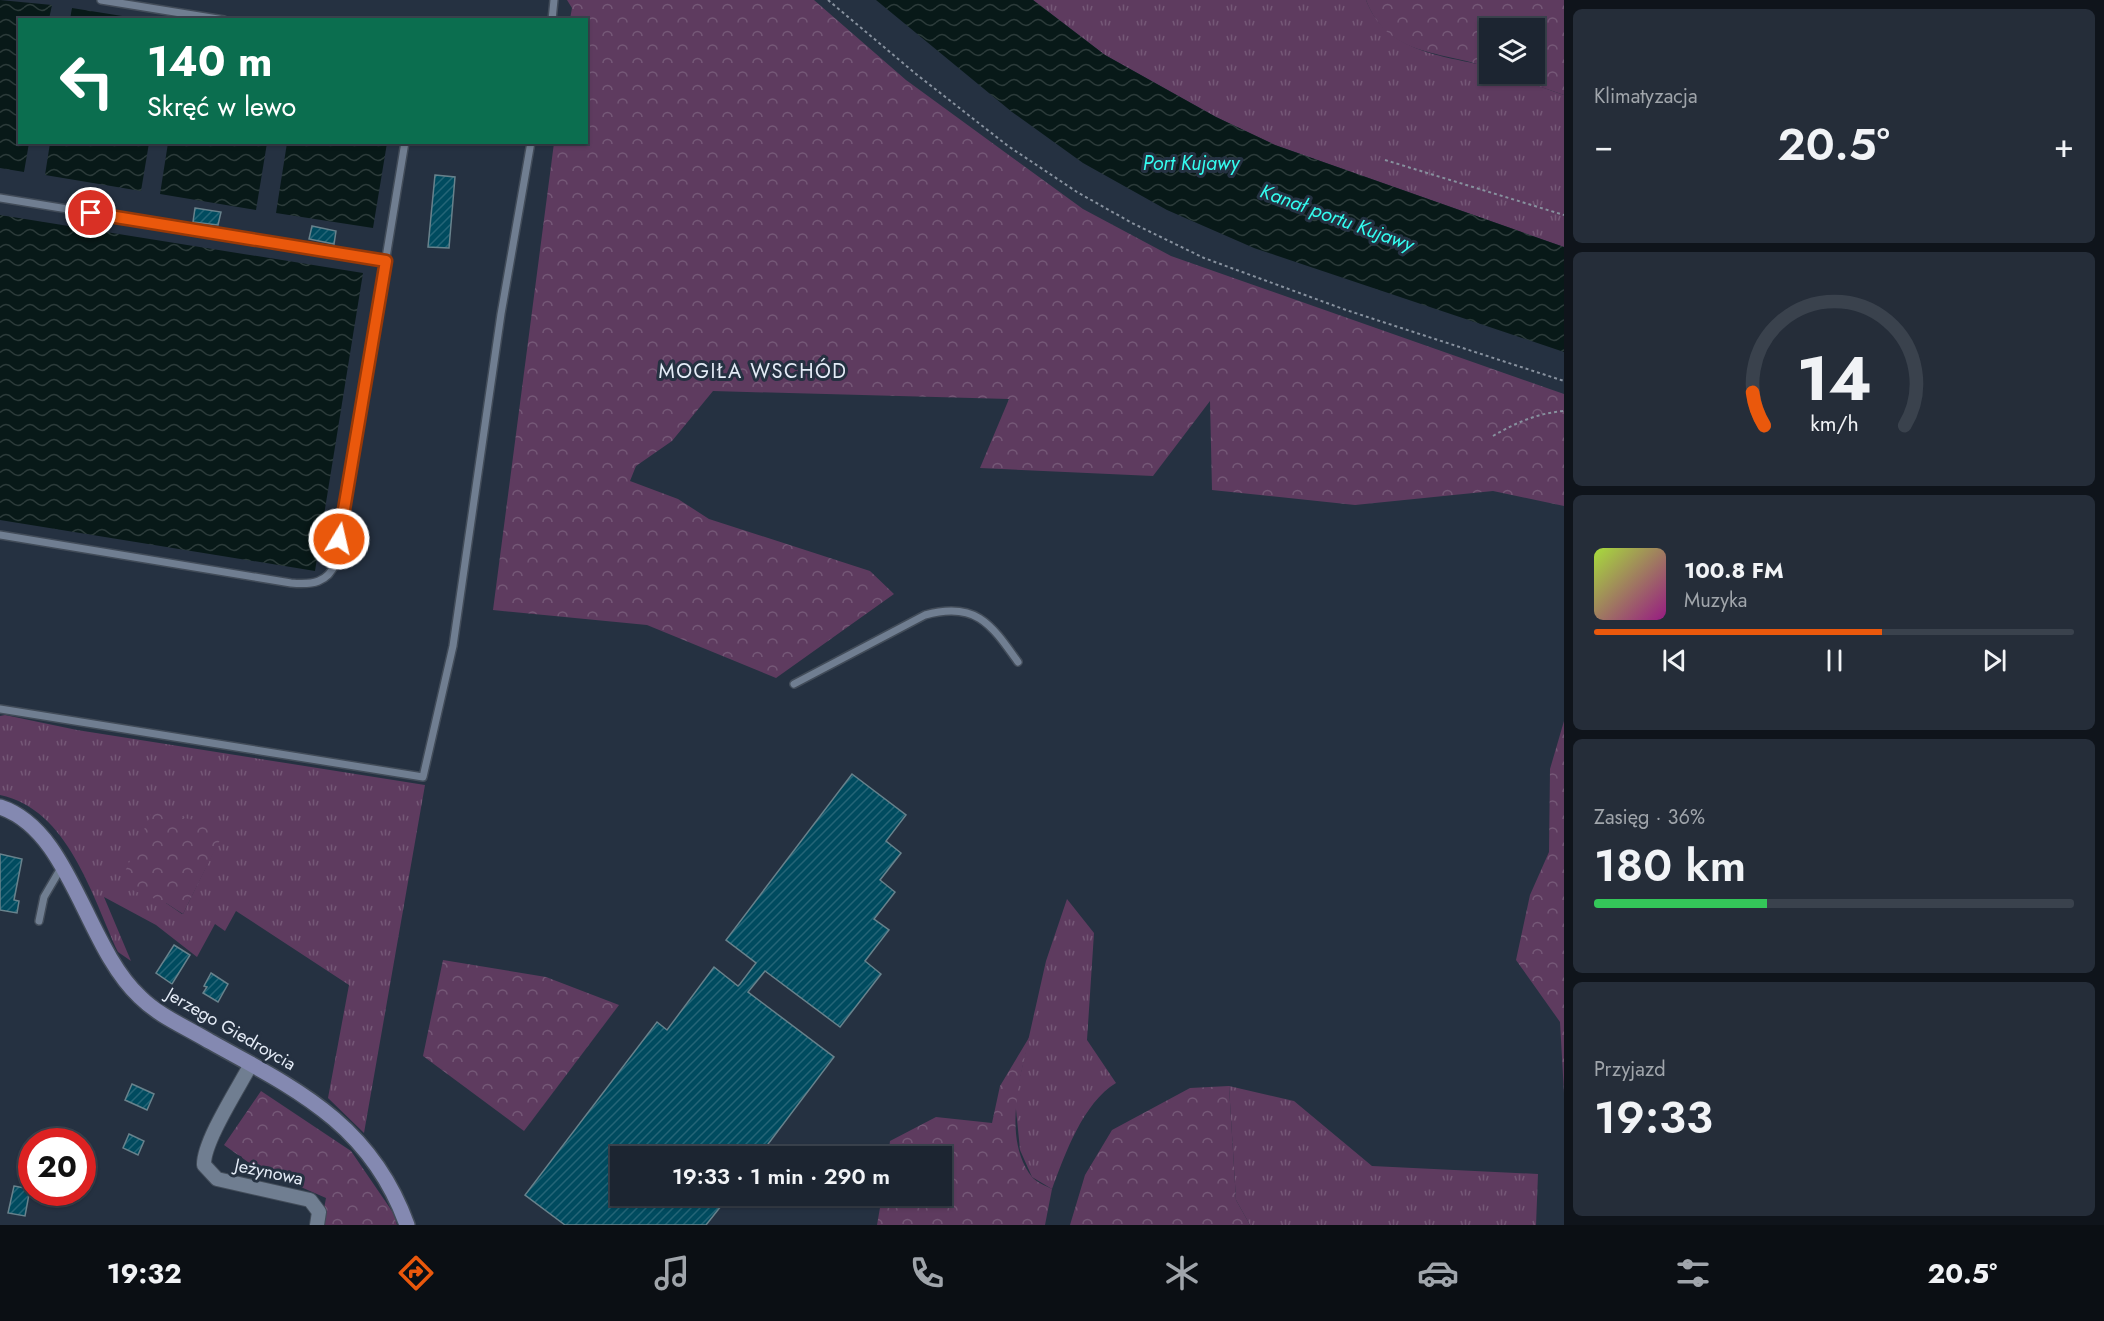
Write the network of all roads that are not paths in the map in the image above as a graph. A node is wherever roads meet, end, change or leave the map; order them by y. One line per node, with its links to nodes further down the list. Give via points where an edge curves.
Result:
1 (100, 0): 3 (lane)
2 (554, 0): 4 (lane)
3 (212, 18)
4 (552, 18)
5 (405, 144): 8 (lane)
6 (531, 144): 12 (lane, via 501,314 453,646 423,777)
7 (0, 198): 8 (lane)
8 (386, 261): 9 (lane, via 336,562 328,577 313,584 291,583)
9 (0, 535)
10 (1018, 662): 11 (lane, via 996,630 984,621 946,609 925,615)
11 (794, 684)
12 (0, 709)
13 (0, 807): 14 (street, Jerzego Giedroycia, via 35,827)
14 (62, 868): 15 (lane, via 44,897); 16 (street, Jerzego Giedroycia, via 116,971 140,998)
15 (39, 921)
16 (251, 1064): 17 (street, Jeżynowa, via 210,1140 204,1166 217,1179 310,1200 318,1208); 18 (street, Jerzego Giedroycia, via 297,1089 342,1124 382,1175)
17 (317, 1225)
18 (407, 1225)

